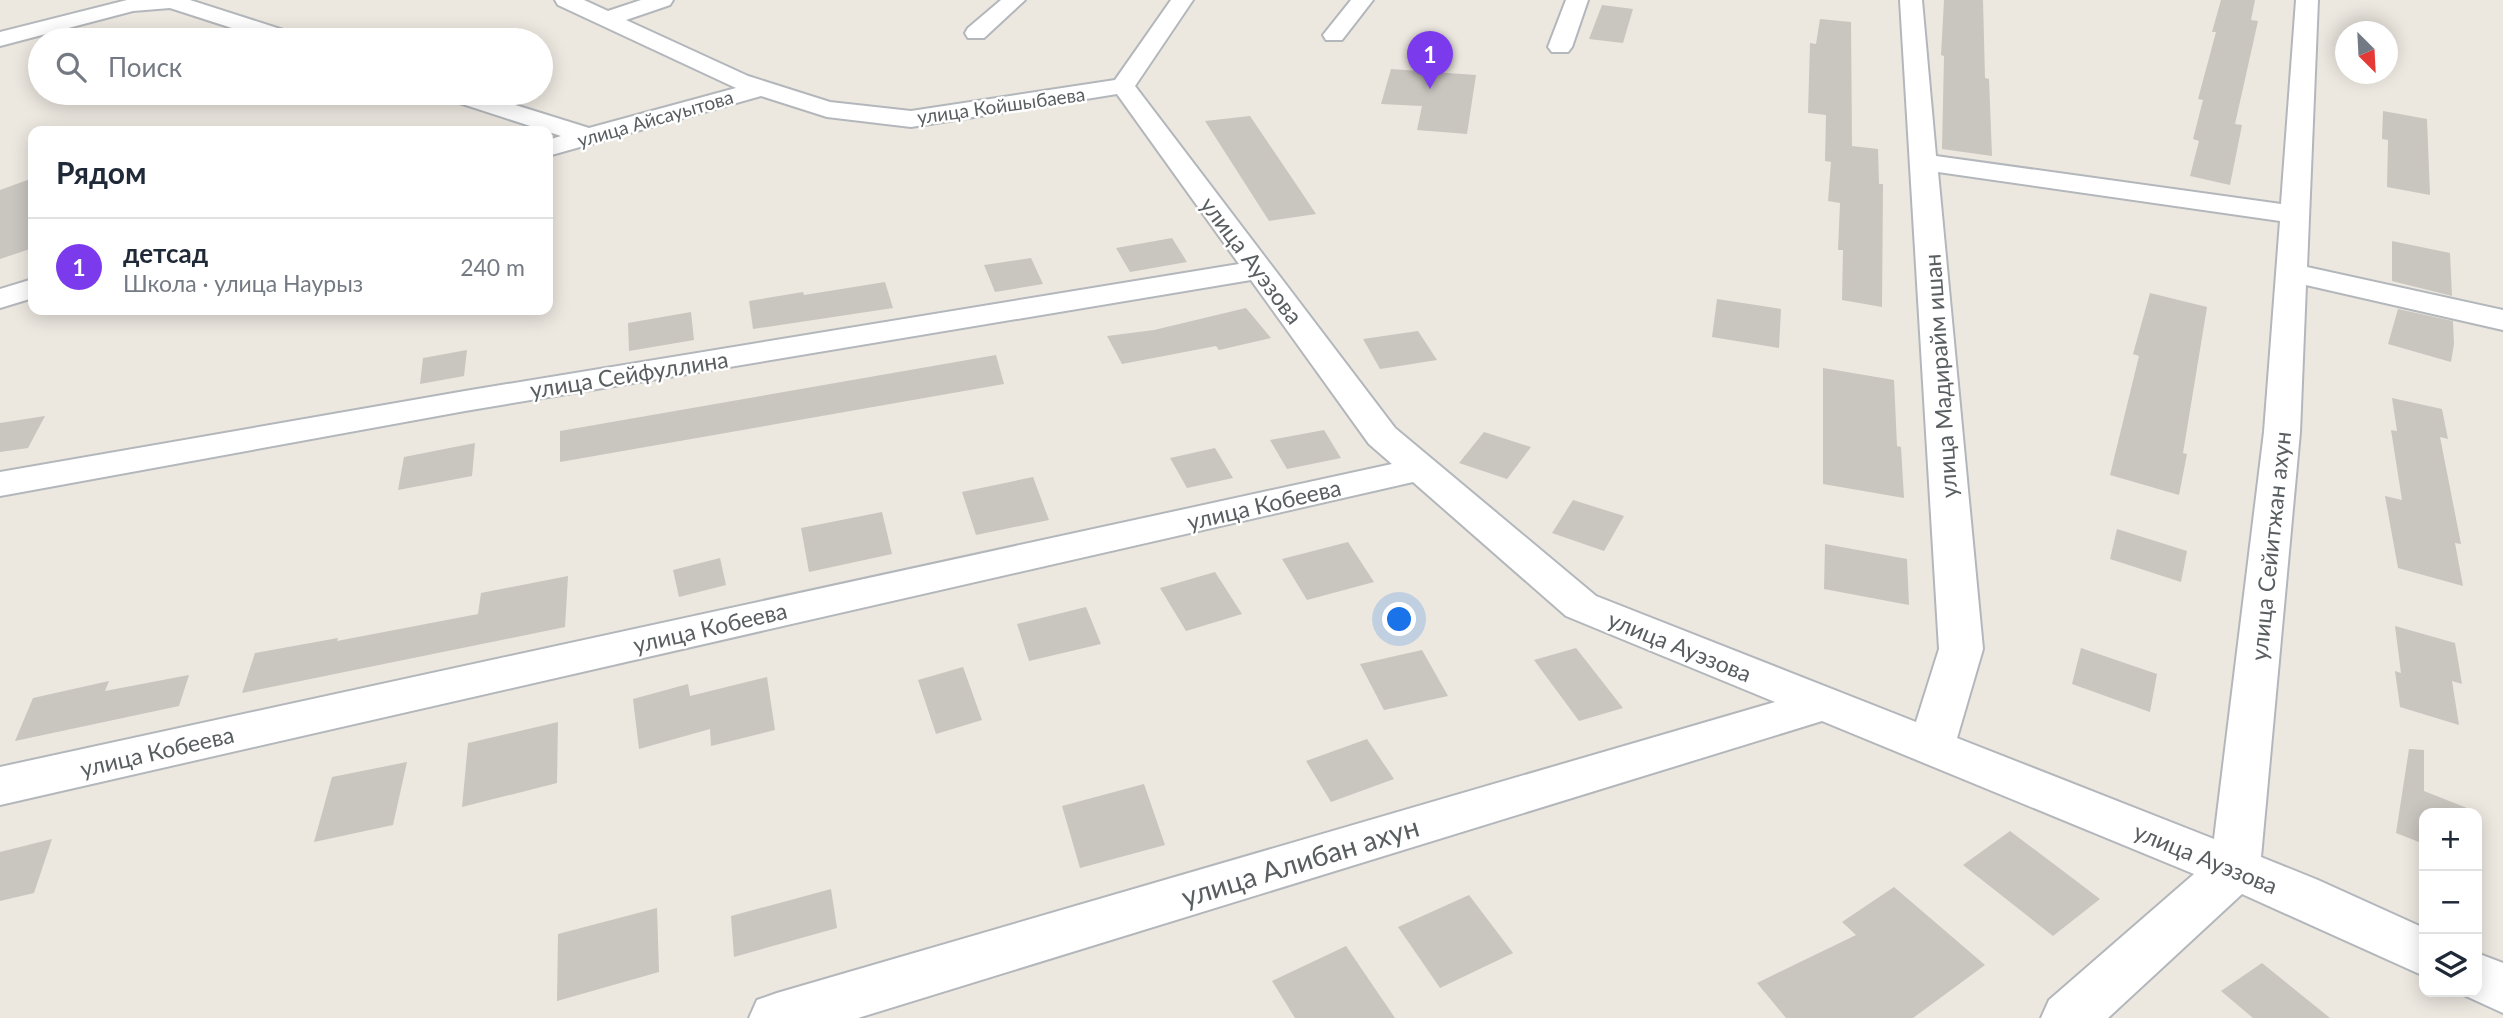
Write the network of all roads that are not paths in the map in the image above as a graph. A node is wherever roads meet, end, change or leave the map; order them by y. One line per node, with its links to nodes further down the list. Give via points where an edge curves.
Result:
1 (566, 0): 10 (street, улица Койшыбаева)
2 (662, 0): 10 (street)
3 (1014, 0): 14 (street)
4 (1182, 0): 18 (street)
5 (1362, 0): 15 (street)
6 (1577, 0): 17 (street)
7 (1911, 0): 23 (street, улица Мадирайм ишан)
8 (2307, 0): 24 (street, улица Сейитжан ахун)
9 (172, 1): 11 (street, via 133,5); 12 (street)
10 (606, 19): 19 (street, улица Койшыбаева)
11 (43, 28)
12 (254, 28)
13 (28, 32): 16 (street)
14 (976, 33)
15 (1334, 35)
16 (0, 39)
17 (1560, 47)
18 (1123, 86): 19 (street, улица Койшыбаева, via 911,119 827,109); 25 (street, улица Ауэзова)
19 (763, 88): 21 (street, улица Айсауытова)
20 (490, 105): 21 (street)
21 (590, 137): 22 (street, улица Айсауытова)
22 (553, 147)
23 (1923, 162): 24 (street); 33 (street, улица Мадирайм ишан, via 1961,649)
24 (2295, 215): 26 (street, улица Сейитжан ахун)
25 (1259, 270): 30 (street, улица Ауэзова, via 1382,436); 31 (street, улица Сейфуллина, via 464,401)
26 (2292, 273): 29 (street); 35 (street, улица Сейитжан ахун, via 2282,432)
27 (28, 290): 28 (street)
28 (0, 299)
29 (2503, 320)
30 (1420, 469): 32 (street, улица Ауэзова, via 1581,607); 34 (street, улица Кобеева)
31 (0, 484)
32 (1824, 704): 33 (street, улица Ауэзова); 39 (street, улица Алибан ахун)
33 (1931, 747): 35 (street, улица Ауэзова)
34 (0, 786)
35 (2235, 869): 36 (street, улица Ауэзова); 40 (street)
36 (2419, 951)
37 (2482, 979): 38 (street)
38 (2503, 989)
39 (777, 1018)
40 (2069, 1018)

